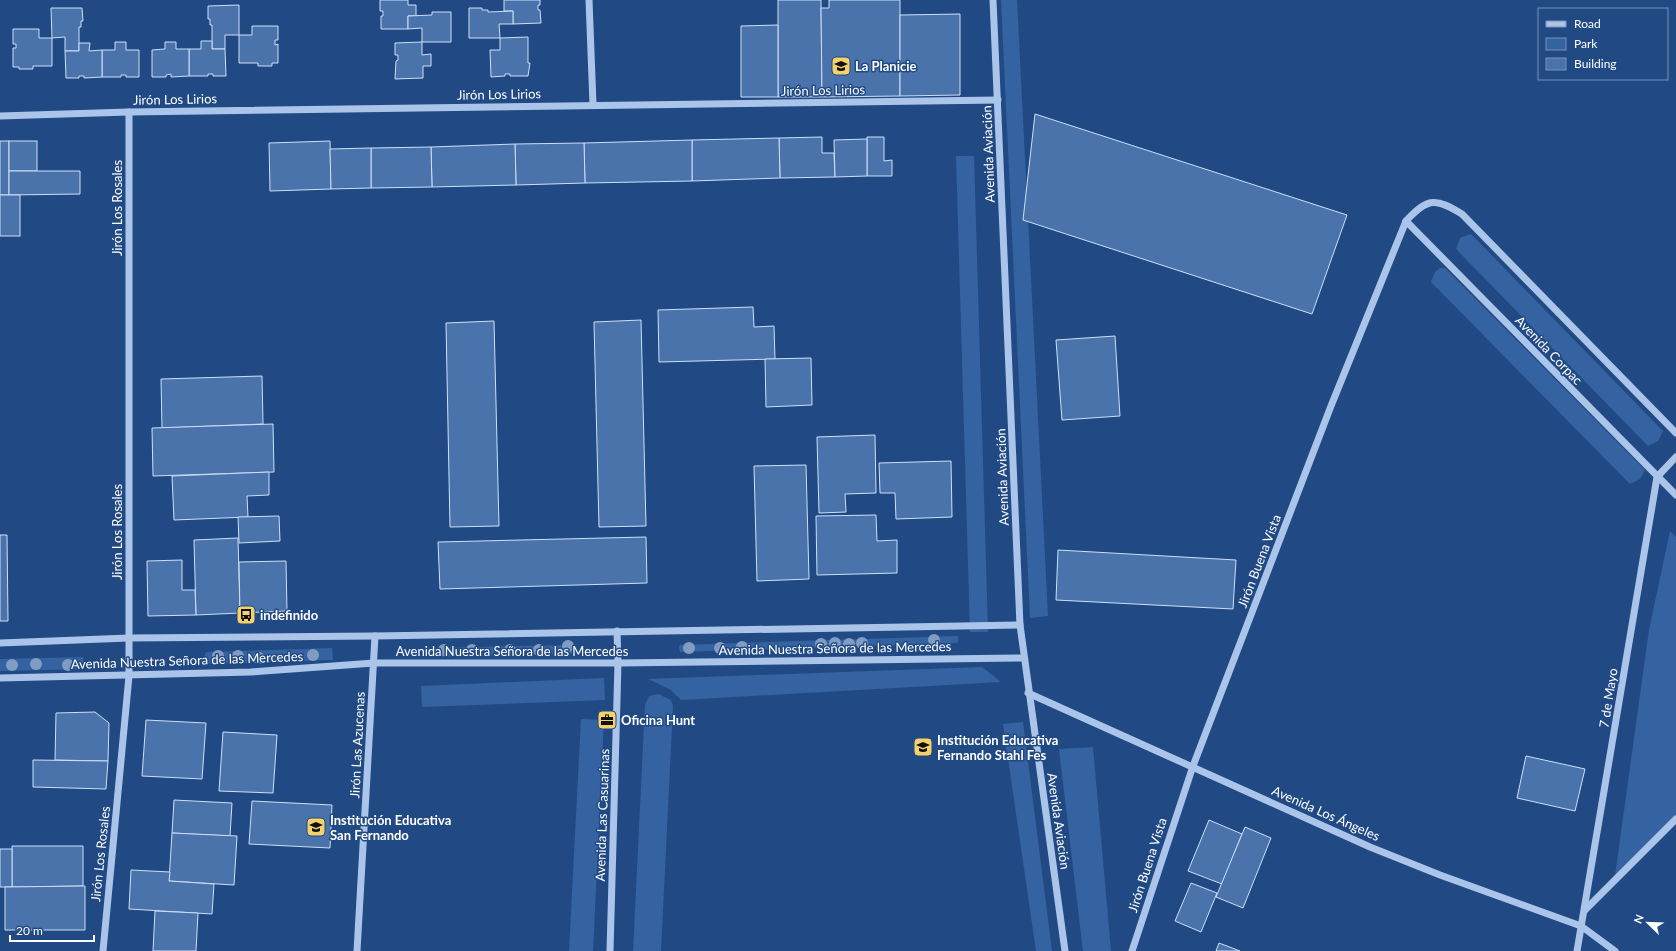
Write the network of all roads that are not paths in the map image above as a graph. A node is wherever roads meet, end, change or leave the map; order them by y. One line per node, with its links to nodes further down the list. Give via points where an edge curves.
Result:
1 (589, 0): 4 (street)
2 (993, 0): 3 (street, Avenida Aviación)
3 (998, 100): 4 (street, Jirón Los Lirios); 12 (street, Avenida Aviación)
4 (593, 104): 5 (street, Jirón Los Lirios)
5 (129, 112): 6 (street, Jirón Los Lirios); 15 (street, Jirón Los Rosales)
6 (0, 116)
7 (1406, 221): 8 (street, Jirón Buena Vista, via 1419,207 1428,203 1439,202 1462,214); 10 (street, Avenida Corpac); 23 (street, Jirón Buena Vista)
8 (1676, 433)
9 (1676, 457): 10 (street)
10 (1657, 477): 11 (street, Avenida Corpac); 25 (street, 7 de Mayo)
11 (1676, 495)
12 (1020, 625): 13 (street, Avenida Nuestra Señora de las Mercedes); 17 (street, Avenida Aviación)
13 (617, 631): 14 (street, Avenida Nuestra Señora de las Mercedes); 19 (street, Avenida Las Casuarinas)
14 (375, 636): 15 (street, Avenida Nuestra Señora de las Mercedes); 18 (street, Jirón Las Azucenas)
15 (129, 638): 16 (street, Avenida Nuestra Señora de las Mercedes); 20 (street, Jirón Los Rosales)
16 (0, 644)
17 (1024, 658): 19 (street, Avenida Nuestra Señora de las Mercedes); 22 (street, Avenida Aviación)
18 (374, 663): 19 (street, Avenida Nuestra Señora de las Mercedes); 20 (street, Avenida Nuestra Señora de las Mercedes, via 251,672); 28 (street, Jirón Las Azucenas)
19 (618, 663): 29 (street, Avenida Las Casuarinas)
20 (129, 676): 21 (street, Avenida Nuestra Señora de las Mercedes); 27 (street, Jirón Los Rosales)
21 (0, 678)
22 (1028, 692): 23 (street, Avenida Los Ángeles); 30 (street, Avenida Aviación)
23 (1193, 766): 26 (street, Avenida Los Ángeles, via 1377,850); 31 (street, Jirón Buena Vista)
24 (1676, 819): 25 (street)
25 (1585, 910): 26 (street, 7 de Mayo)
26 (1581, 926): 32 (street, 7 de Mayo); 33 (street, Avenida Los Ángeles)
27 (103, 951)
28 (357, 951)
29 (610, 951)
30 (1065, 951)
31 (1132, 951)
32 (1577, 951)
33 (1615, 951)

